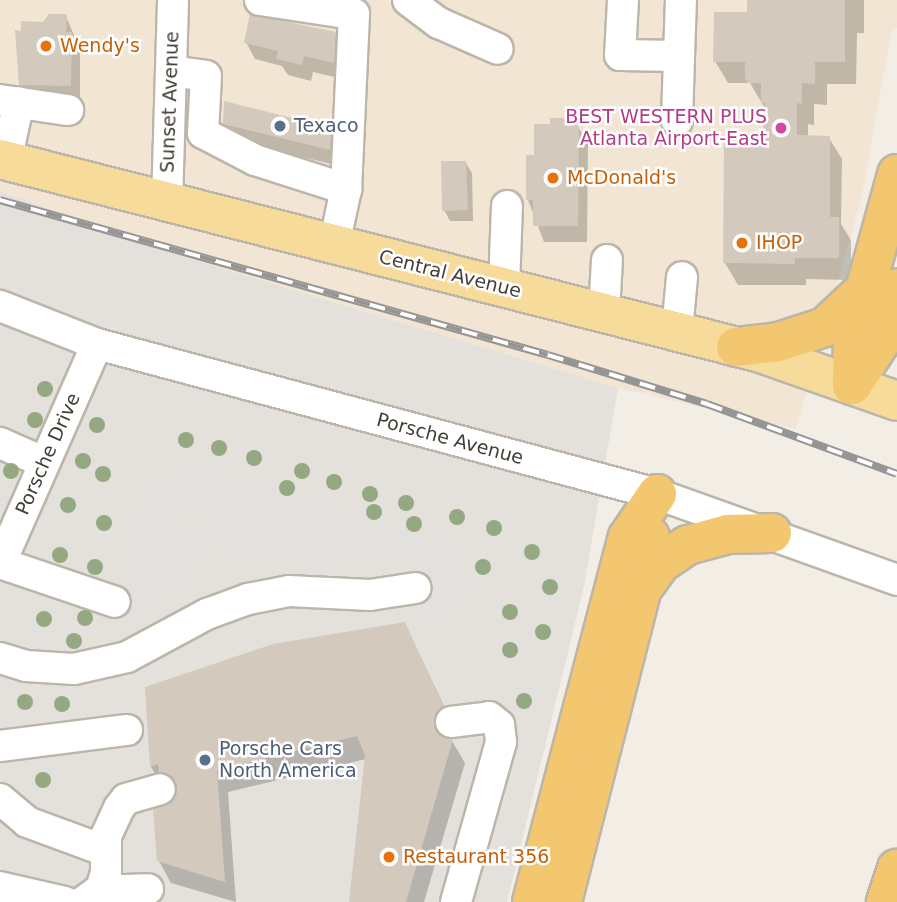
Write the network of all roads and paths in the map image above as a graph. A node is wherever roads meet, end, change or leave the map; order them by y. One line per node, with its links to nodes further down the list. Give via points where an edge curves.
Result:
1 (260, 0): 14 (street, via 354,14)
2 (408, 0): 6 (street, via 439,23)
3 (681, 0): 7 (street)
4 (167, 1): 8 (street, Sunset Avenue)
5 (617, 1): 7 (street, via 620,55)
6 (498, 49)
7 (679, 55): 11 (street)
8 (170, 71): 14 (street, via 205,76 203,133 255,160); 15 (street, Sunset Avenue)
9 (9, 101): 10 (street); 12 (street)
10 (68, 110)
11 (677, 121)
12 (3, 160): 15 (main road, Central Avenue)
13 (897, 174): 21 (highway)
14 (346, 189): 17 (street)
15 (167, 204): 17 (main road, Central Avenue)
16 (507, 206): 20 (street)
17 (334, 245): 20 (main road, Central Avenue)
18 (607, 260): 23 (street)
19 (682, 277): 24 (street)
20 (504, 287): 23 (main road, Central Avenue)
21 (887, 305): 26 (highway, via 790,340); 27 (highway, via 881,341)
22 (0, 306): 25 (street, Porsche Avenue)
23 (604, 312): 24 (main road, Central Avenue)
24 (677, 331): 26 (main road, Central Avenue)
25 (97, 344): 30 (street, Porsche Drive); 31 (street, Porsche Avenue)
26 (736, 346): 27 (main road, Central Avenue)
27 (852, 385): 28 (main road, Central Avenue)
28 (897, 401)
29 (0, 443): 30 (street)
30 (43, 462): 33 (street, Porsche Drive)
31 (657, 494): 32 (street, Porsche Avenue); 36 (highway); 52 (highway, via 628,537)
32 (772, 533): 34 (street, Porsche Avenue); 36 (highway, via 728,534 688,545 661,563)
33 (0, 564): 37 (street)
34 (897, 580)
35 (415, 588): 38 (street, via 387,594 309,590 259,596 146,634 74,669 26,666)
36 (642, 589): 53 (highway)
37 (115, 602)
38 (0, 658)
39 (451, 722): 51 (street, via 489,717 499,725 501,742)
40 (127, 730): 41 (street)
41 (0, 746)
42 (160, 789): 44 (street, via 126,799 106,836)
43 (0, 799): 44 (street, via 36,827)
44 (106, 851): 49 (street, via 101,889)
45 (897, 869): 54 (highway)
46 (0, 887): 48 (street)
47 (148, 889): 50 (street, via 123,890)
48 (65, 902)
49 (82, 902)
50 (111, 902)
51 (456, 902)
52 (532, 902)
53 (562, 902)
54 (886, 902)

